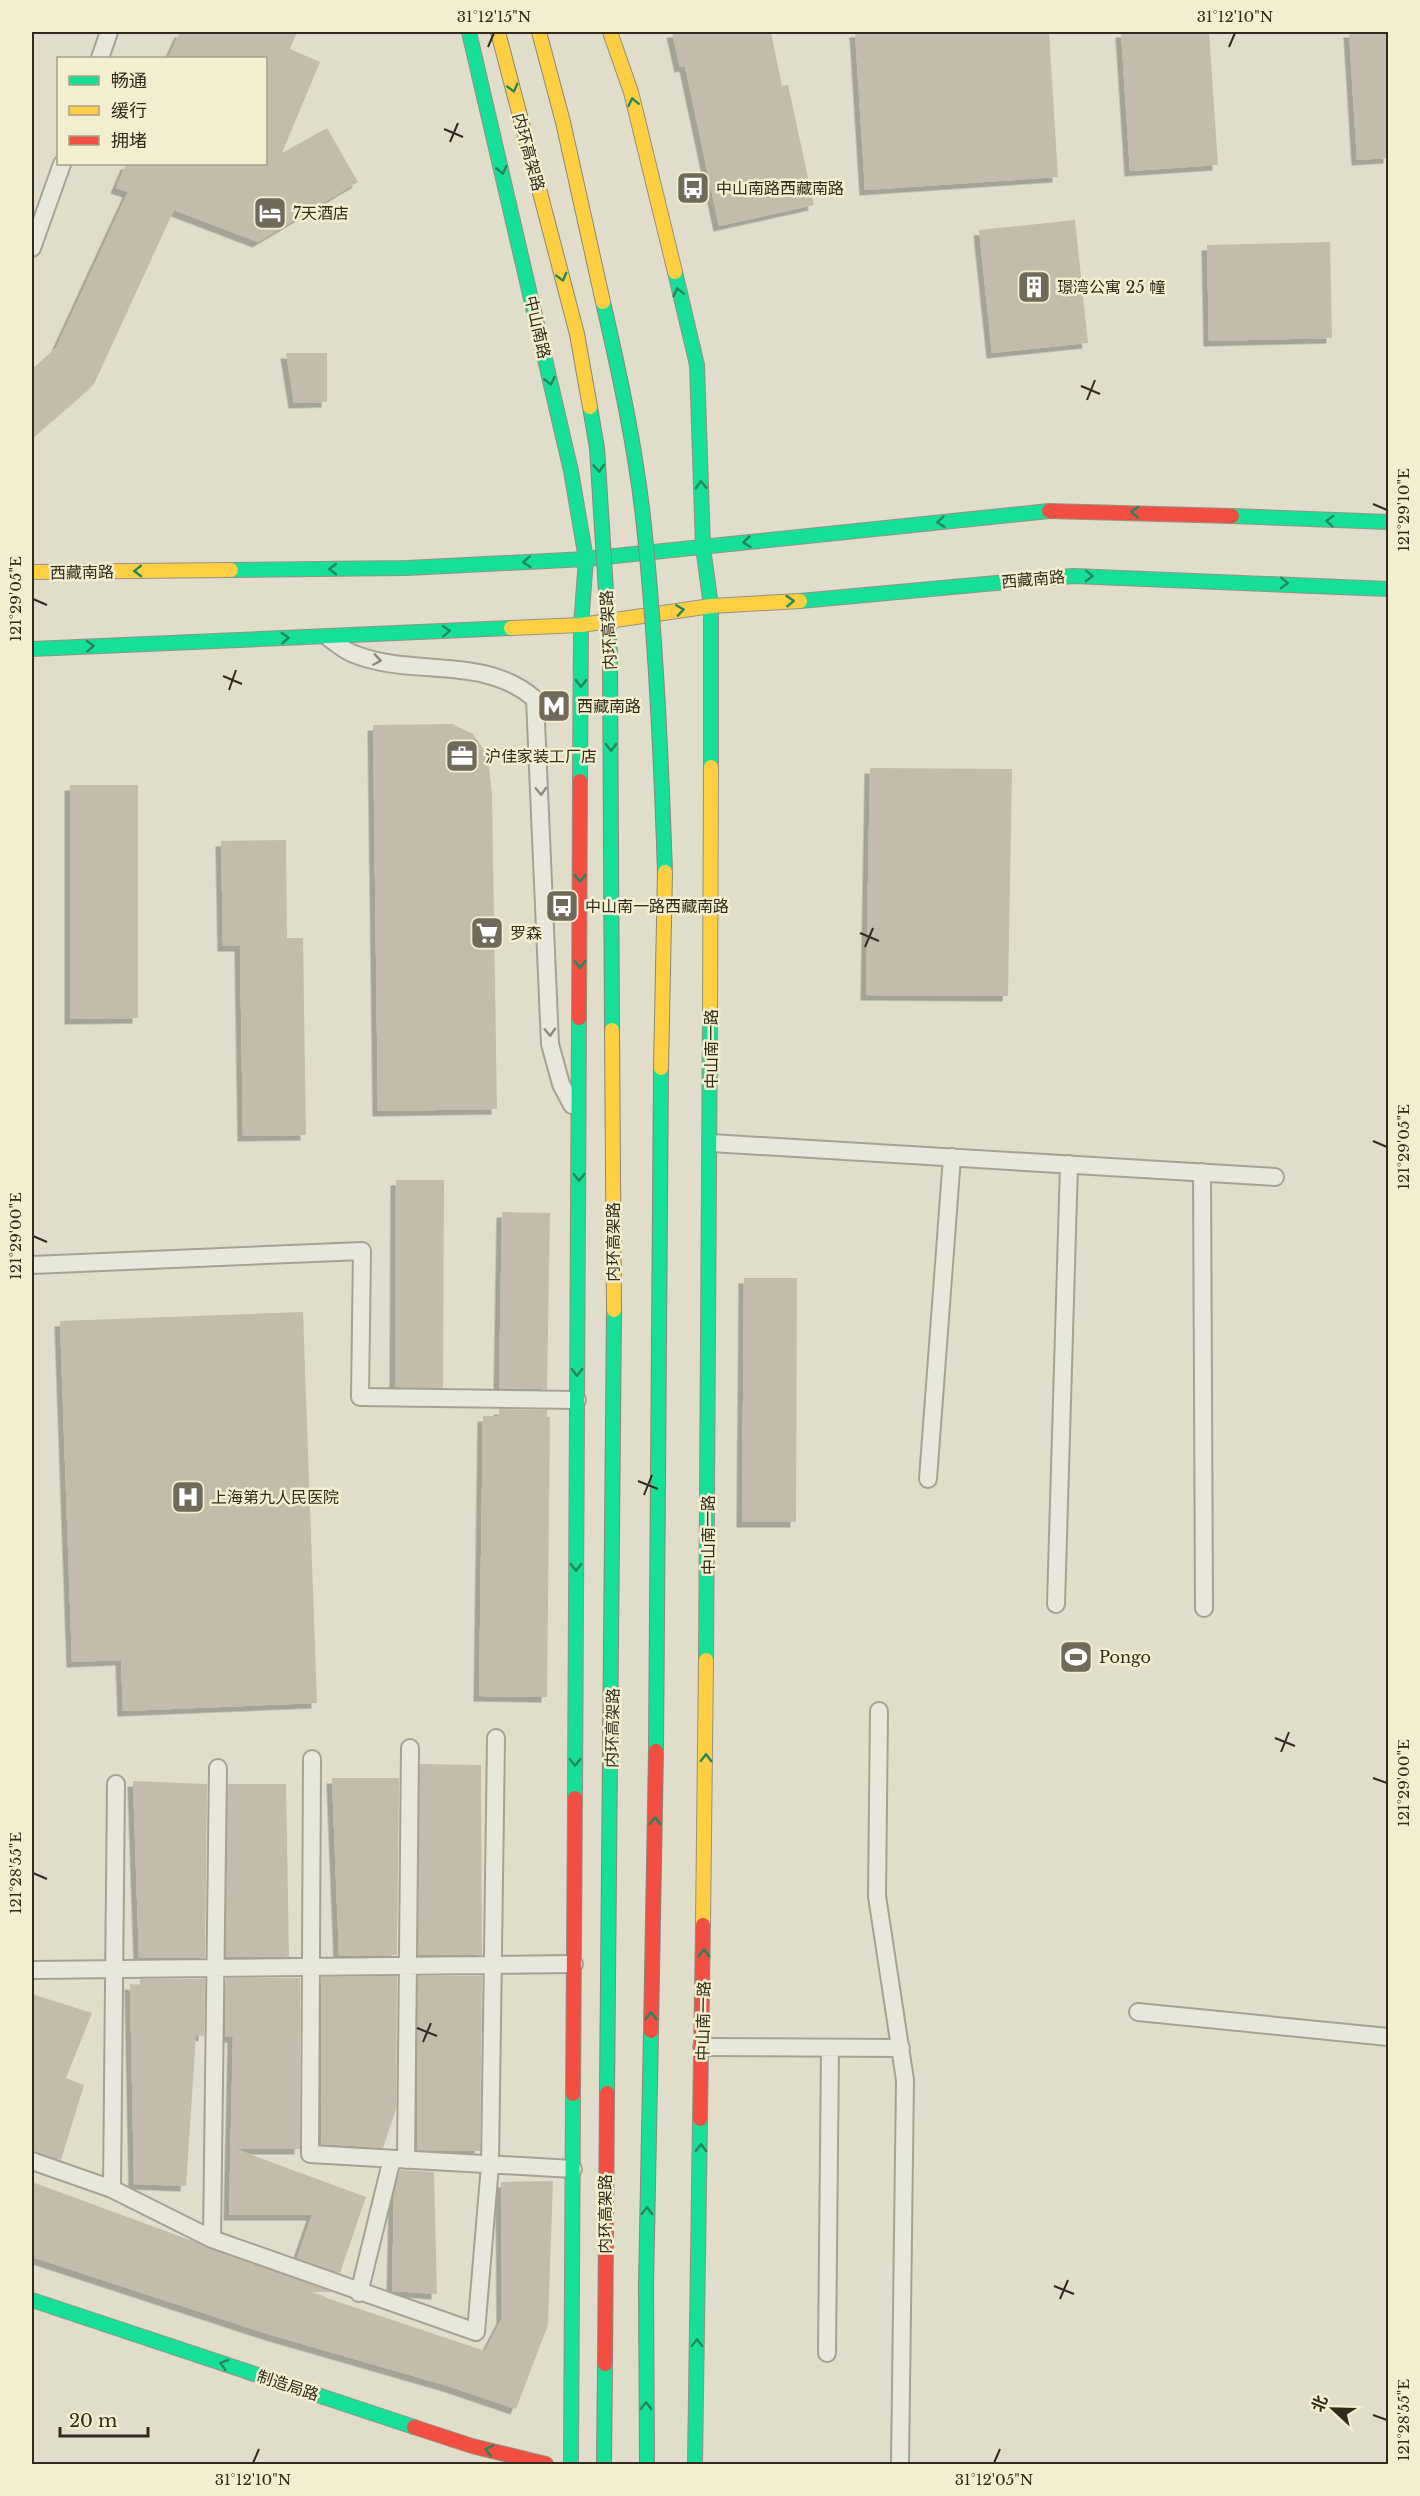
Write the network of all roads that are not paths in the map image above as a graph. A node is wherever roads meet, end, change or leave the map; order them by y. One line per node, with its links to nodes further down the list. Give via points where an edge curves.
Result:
1 (110, 32): 6 (lane)
2 (469, 32): 11 (main road, 中山南路, one-way to 11, via 571,471)
3 (498, 32): 58 (main road, 内环高架路, one-way to 58, bridge, via 577,334 597,448 610,655 614,1325)
4 (539, 32): 59 (main road, one-way to 4, bridge, via 665,859 645,537 629,420 563,122)
5 (610, 32): 10 (main road, one-way to 5, via 697,365 631,92)
6 (100, 57)
7 (62, 165): 8 (lane)
8 (32, 248)
9 (1389, 522): 10 (main road, 西藏南路, one-way to 10, via 1063,509)
10 (703, 547): 11 (main road, 西藏南路); 14 (main road)
11 (586, 559): 12 (main road, 西藏南路, one-way to 12, via 406,568); 15 (main road, 中山南路)
12 (32, 572)
13 (1389, 589): 14 (main road, 西藏南路, one-way to 13, via 1072,576)
14 (711, 606): 15 (main road, 西藏南路, one-way to 14); 19 (main road, 中山南一路)
15 (581, 625): 16 (main road, 西藏南路, one-way to 15); 18 (main road, one-way to 18)
16 (325, 636): 17 (main road, 西藏南路, one-way to 16); 18 (lane, one-way to 18, via 351,653 373,660 479,671 524,689 536,699 550,1044 561,1084)
17 (32, 649)
18 (579, 1119): 25 (main road, one-way to 25)
19 (711, 1143): 20 (lane); 44 (main road, 中山南一路, one-way to 19)
20 (952, 1157): 21 (lane); 26 (lane)
21 (1070, 1164): 22 (lane); 27 (lane)
22 (1202, 1172): 23 (lane); 28 (lane)
23 (1275, 1177)
24 (32, 1265): 25 (lane, via 362,1251 360,1397)
25 (577, 1400): 35 (main road, one-way to 35)
26 (928, 1479)
27 (1056, 1604)
28 (1204, 1608)
29 (879, 1711): 46 (lane, via 877,1896)
30 (496, 1738): 36 (lane)
31 (410, 1748): 37 (lane)
32 (312, 1759): 38 (lane)
33 (218, 1768): 39 (lane)
34 (116, 1784): 40 (lane)
35 (574, 1964): 36 (lane); 50 (main road)
36 (493, 1965): 37 (lane); 49 (lane)
37 (408, 1966): 38 (lane); 47 (lane)
38 (311, 1967): 39 (lane); 47 (lane, via 310,2154)
39 (216, 1968): 40 (lane); 52 (lane)
40 (114, 1969): 41 (lane); 51 (lane)
41 (32, 1970)
42 (1138, 2012): 43 (lane)
43 (1389, 2037)
44 (702, 2047): 45 (lane); 60 (main road, 中山南一路, one-way to 44)
45 (830, 2048): 46 (lane); 55 (lane)
46 (901, 2048): 61 (lane, via 905,2080)
47 (399, 2159): 49 (lane); 53 (lane)
48 (32, 2161): 51 (lane)
49 (490, 2165): 50 (lane); 53 (lane, via 476,2332)
50 (573, 2169): 57 (main road)
51 (112, 2189): 52 (lane)
52 (212, 2239): 53 (lane)
53 (359, 2293)
54 (32, 2300): 56 (main road, 制造局路, one-way to 54, via 472,2446)
55 (826, 2353)
56 (546, 2464)
57 (571, 2464)
58 (604, 2464)
59 (647, 2464)
60 (695, 2464)
61 (900, 2464)

